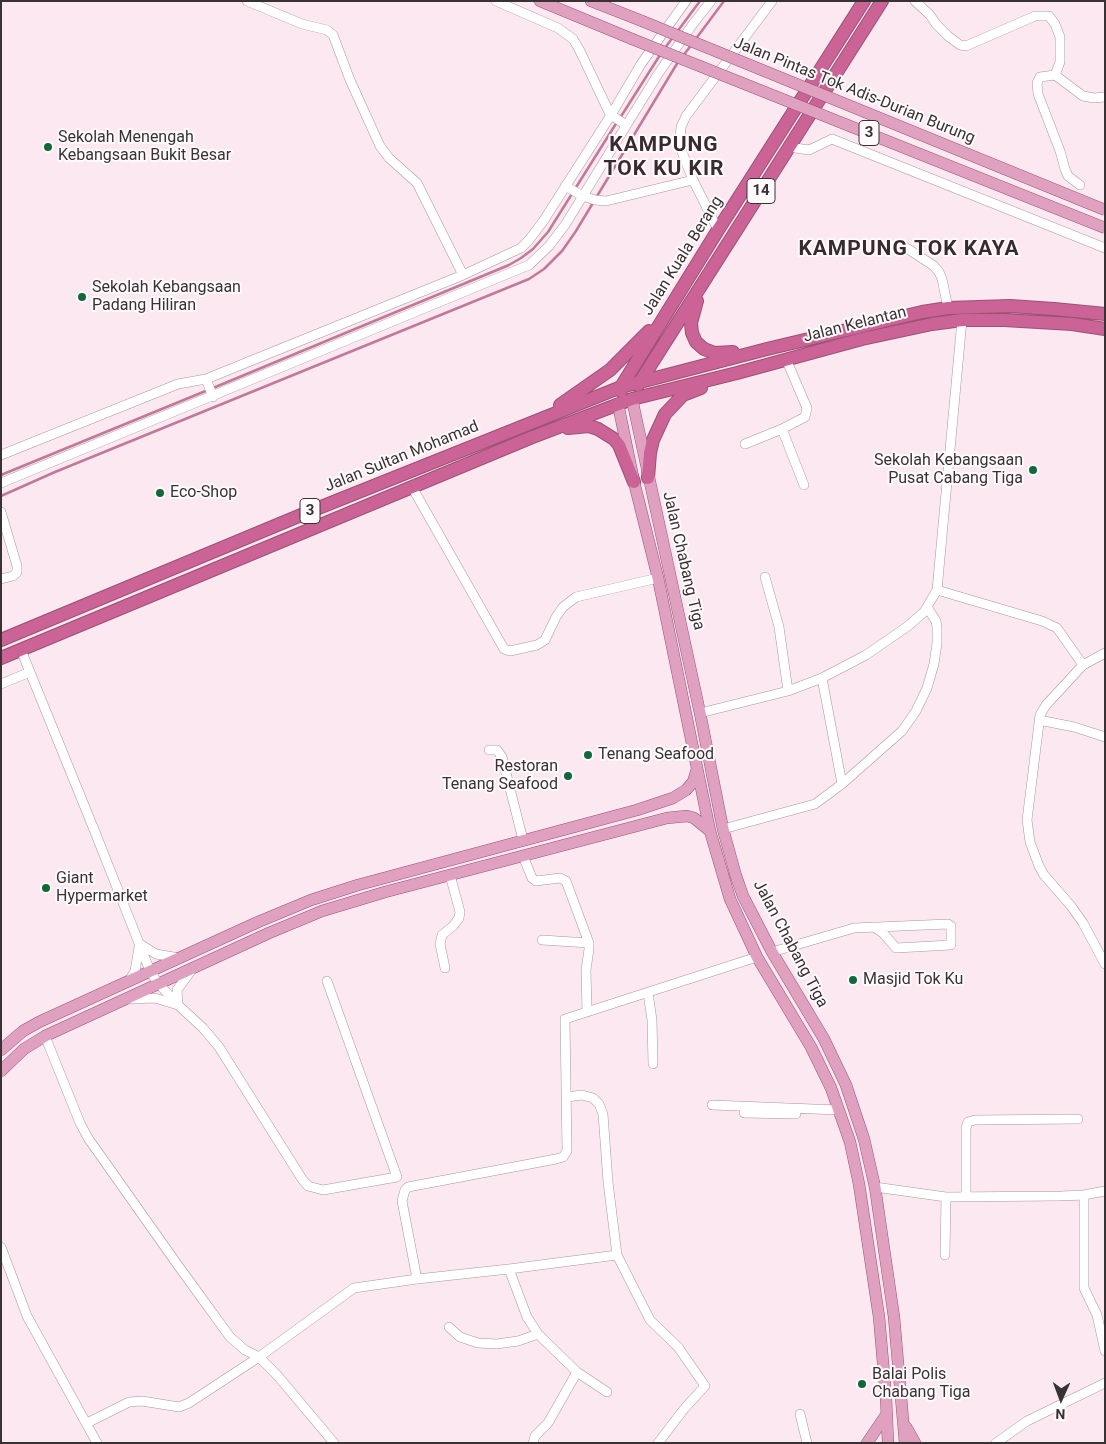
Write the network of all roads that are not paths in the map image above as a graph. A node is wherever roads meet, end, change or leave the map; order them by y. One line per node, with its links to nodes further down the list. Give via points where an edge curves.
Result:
1 (247, 1): 24 (street, via 333,34 380,146 417,183)
2 (496, 1): 13 (street, via 558,28 573,39)
3 (540, 1): 19 (main road, Jalan Pintas Tok Adis-Durian Burung / 3, bridge)
4 (591, 1): 18 (main road, Jalan Pintas Tok Adis-Durian Burung / 3, bridge)
5 (686, 1): 13 (street, via 641,64)
6 (711, 1): 13 (street, via 658,74)
7 (772, 1): 15 (street, via 681,127 682,152)
8 (864, 1): 20 (highway, Jalan Kuala Berang / 14)
9 (882, 1): 14 (highway, Jalan Kuala Berang / 14)
10 (915, 1): 11 (street, via 948,36 966,46 1035,16 1049,16 1056,24 1060,38 1060,62)
11 (1055, 75): 12 (street, via 1083,96); 16 (street, via 1040,77 1037,87 1065,169 1073,182)
12 (1105, 97)
13 (618, 120): 17 (street); 17 (street)
14 (789, 147): 22 (street, via 810,150 832,139); 23 (highway, Jalan Kuala Berang / 14)
15 (693, 180): 17 (street, via 612,200 595,200); 20 (street)
16 (1080, 185)
17 (573, 190): 24 (street, via 525,244); 35 (street, via 549,246 529,265)
18 (1105, 210)
19 (1105, 228)
20 (718, 230): 26 (highway, Jalan Kuala Berang / 14)
21 (905, 247): 25 (street, via 939,272)
22 (1105, 248)
23 (714, 265): 30 (highway, via 694,309 691,323 696,342 715,353); 33 (highway, Jalan Kuala Berang / 14)
24 (464, 275): 35 (street)
25 (948, 308): 27 (highway, Jalan Kelantan / 3, via 1010,306); 30 (highway, Jalan Kelantan / 3)
26 (669, 309): 34 (highway, Jalan Kuala Berang / 14); 39 (highway, via 626,356 594,383)
27 (1105, 314)
28 (962, 320): 29 (highway, Jalan Kelantan / 3, via 1045,322); 31 (highway, Jalan Kelantan / 3, via 906,328); 52 (street)
29 (1105, 328)
30 (767, 349): 33 (highway, Jalan Kelantan / 3)
31 (786, 359): 32 (highway, Jalan Kelantan / 3); 38 (street, via 807,408 805,417)
32 (737, 373): 36 (highway, Jalan Kelantan / 3); 43 (highway, via 683,396 673,405 653,440)
33 (640, 382): 34 (highway, Jalan Kelantan / 3); 36 (highway, Jalan Kuala Berang)
34 (622, 387): 37 (highway, Jalan Kuala Berang / 14); 39 (highway, Jalan Sultan Mohamad / 3)
35 (210, 388): 42 (street, via 178,384); 45 (street)
36 (632, 399): 37 (highway, Jalan Kelantan / 3); 43 (main road, Jalan Chabang Tiga)
37 (618, 404): 40 (highway, Jalan Sultan Mohamad / 3); 44 (main road, Jalan Chabang Tiga)
38 (782, 429): 41 (street); 46 (street)
39 (506, 433): 54 (highway, Jalan Sultan Mohamad / 3)
40 (530, 438): 44 (highway, via 575,426 598,429 619,445); 47 (highway, Jalan Sultan Mohamad / 3)
41 (745, 444)
42 (1, 456)
43 (648, 478): 63 (main road, Jalan Chabang Tiga)
44 (634, 482): 50 (main road, Jalan Chabang Tiga)
45 (1, 484)
46 (804, 485)
47 (412, 487): 50 (street, via 504,649 510,651 545,640 563,606 576,598); 55 (highway, Jalan Sultan Mohamad / 3)
48 (1, 512): 49 (street, via 17,566 13,576)
49 (1, 578)
50 (658, 578): 67 (main road, Jalan Chabang Tiga)
51 (765, 578): 62 (street, via 779,627)
52 (937, 590): 53 (street); 58 (street, via 1057,628)
53 (927, 607): 60 (street, via 908,626 866,655); 68 (street, via 936,621 937,643 927,688 916,712 902,731)
54 (1, 640)
55 (20, 650): 57 (highway, Jalan Sultan Mohamad / 3); 59 (street)
56 (1105, 653): 58 (street)
57 (1, 658)
58 (1084, 665): 64 (street, via 1046,705)
59 (30, 672): 61 (street); 79 (street)
60 (822, 678): 62 (street); 68 (street)
61 (1, 684)
62 (788, 692): 63 (street)
63 (700, 713): 70 (main road, Jalan Chabang Tiga)
64 (1039, 720): 65 (street); 83 (street, via 1027,820 1030,842 1044,875 1071,906)
65 (1105, 737)
66 (489, 750): 73 (street, via 497,750 502,757)
67 (697, 769): 69 (main road, via 693,782 673,798); 71 (main road, Jalan Chabang Tiga)
68 (842, 784): 70 (street, via 816,804)
69 (595, 821): 72 (main road); 73 (main road)
70 (723, 829): 80 (main road, Jalan Chabang Tiga, via 743,896)
71 (710, 831): 72 (main road, via 694,818 678,817); 81 (main road, Jalan Chabang Tiga, via 730,899)
72 (598, 835): 74 (main road)
73 (523, 840): 82 (main road, via 317,897)
74 (523, 856): 75 (main road); 78 (street, via 536,881 560,878 566,881)
75 (450, 875): 84 (main road, via 322,911); 85 (street, via 460,912 453,926 442,935 440,944)
76 (874, 927): 76 (street, via 948,924 951,945 896,948); 80 (street, via 854,928)
77 (542, 940): 78 (street)
78 (589, 942): 93 (street)
79 (140, 944): 82 (street, via 156,954); 86 (street); 87 (street, via 135,971)
80 (772, 952): 103 (main road, Jalan Chabang Tiga, via 824,1039 846,1085 864,1139)
81 (756, 957): 90 (street); 101 (main road, Jalan Chabang Tiga, via 811,1047)
82 (180, 958): 86 (main road)
83 (1105, 964)
84 (194, 967): 89 (main road); 92 (street, via 177,990)
85 (445, 968)
86 (150, 971): 87 (main road); 89 (street)
87 (129, 981): 95 (main road, via 39,1022)
88 (328, 981): 92 (street, via 397,1177 323,1190 308,1186 219,1047 204,1028)
89 (158, 983): 91 (main road); 92 (street)
90 (648, 993): 93 (street); 96 (street)
91 (122, 1000): 92 (street, via 155,998); 94 (main road)
92 (178, 1005)
93 (587, 1012): 98 (street, via 565,1019)
94 (45, 1036): 97 (main road, via 24,1049); 117 (street, via 88,1138 230,1337)
95 (1, 1050)
96 (653, 1064)
97 (1, 1071)
98 (567, 1097): 109 (street, via 593,1098 603,1114); 112 (street, via 568,1145 563,1157 408,1186 402,1201)
99 (712, 1104): 101 (street)
100 (744, 1113): 101 (street)
101 (840, 1113): 121 (main road, Jalan Chabang Tiga, via 850,1142 867,1233 879,1317)
102 (1078, 1119): 107 (street, via 968,1122)
103 (875, 1187): 106 (street); 124 (main road, Jalan Chabang Tiga, via 894,1317)
104 (1105, 1191): 105 (street)
105 (1084, 1195): 107 (street); 113 (street, via 1084,1288)
106 (946, 1196): 107 (street); 110 (street)
107 (966, 1197)
108 (1, 1247): 123 (street, via 27,1316)
109 (617, 1255): 111 (street); 128 (street, via 650,1320 678,1347 705,1386)
110 (945, 1256)
111 (509, 1269): 112 (street); 115 (street, via 527,1317)
112 (418, 1279): 117 (street, via 354,1288)
113 (1101, 1314): 116 (street)
114 (449, 1327): 115 (street, via 460,1337 478,1343 511,1342)
115 (538, 1334): 118 (street)
116 (1105, 1351)
117 (259, 1357): 123 (street, via 179,1407 149,1401 129,1402); 126 (street)
118 (577, 1372): 120 (street); 127 (street)
119 (1105, 1383): 134 (street, via 1027,1421)
120 (608, 1392)
121 (887, 1413): 130 (main road); 131 (main road, Jalan Chabang Tiga)
122 (800, 1414): 129 (street)
123 (87, 1423): 125 (street)
124 (904, 1423): 132 (main road, Jalan Chabang Tiga); 133 (main road)
125 (97, 1443)
126 (334, 1443)
127 (533, 1443)
128 (658, 1443)
129 (807, 1443)
130 (867, 1443)
131 (888, 1443)
132 (905, 1443)
133 (915, 1443)
134 (996, 1443)

